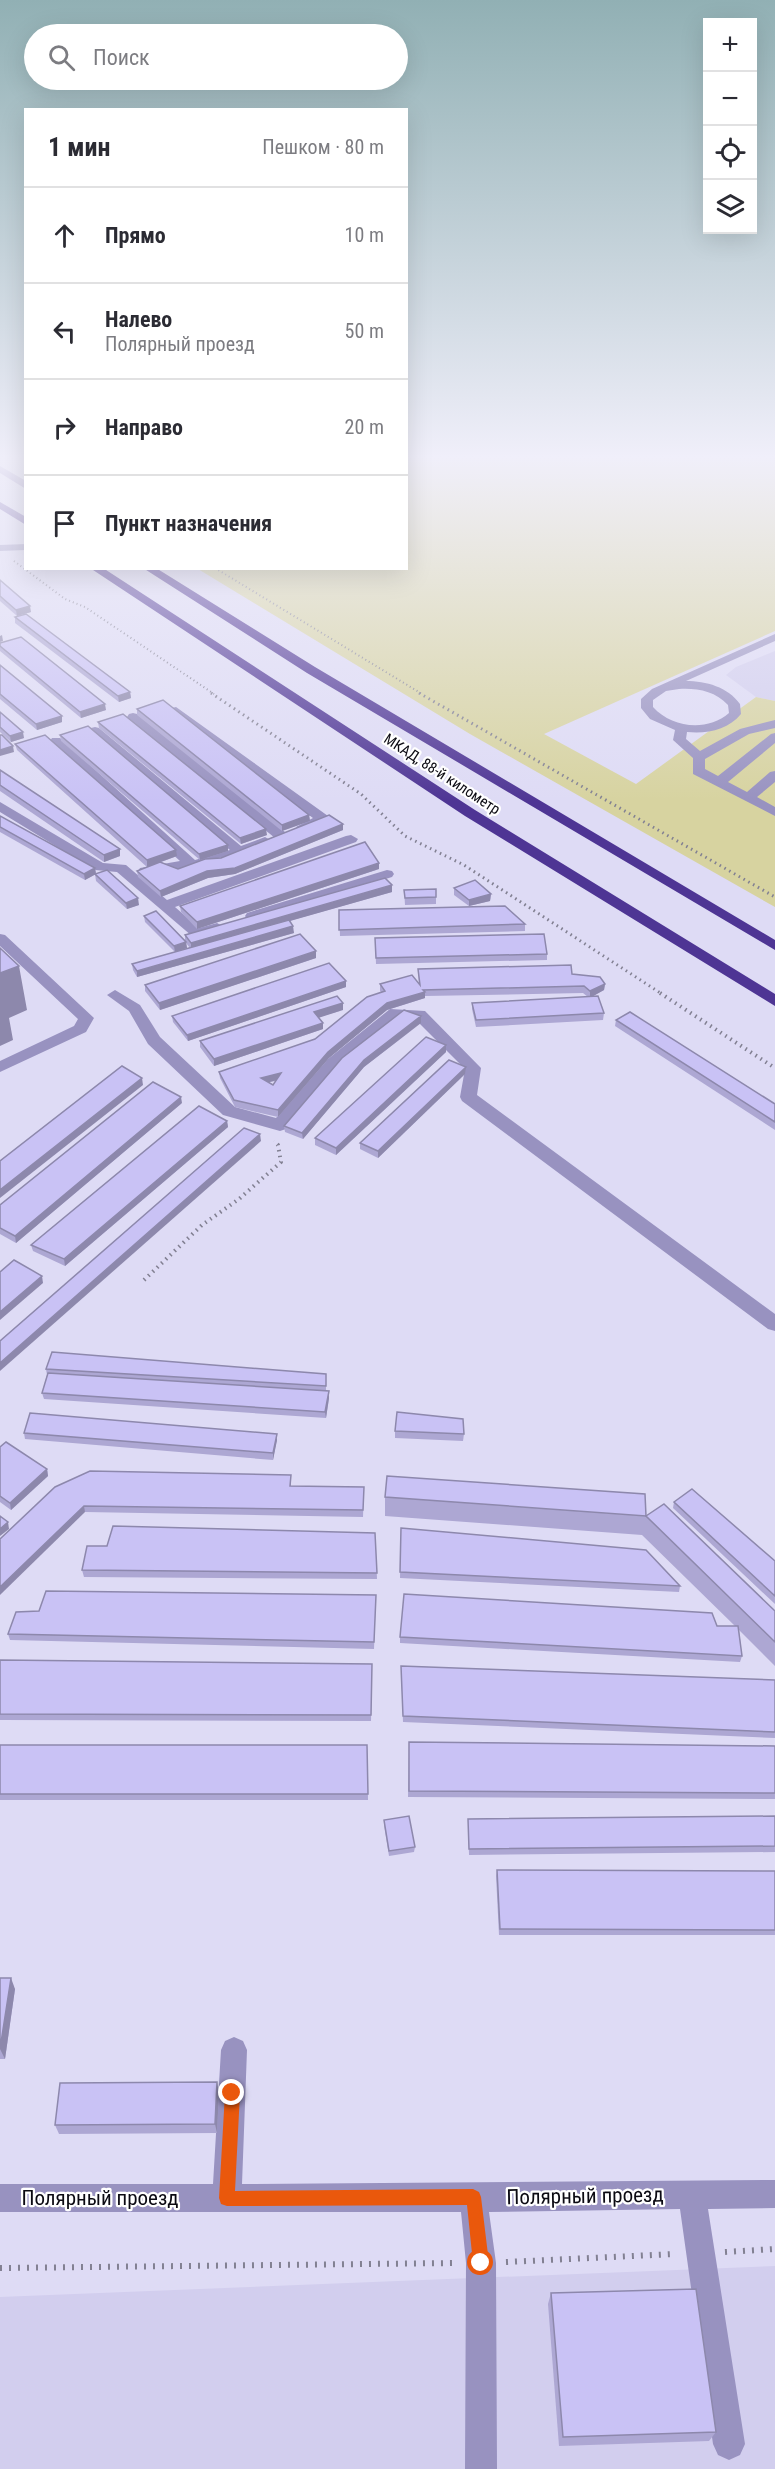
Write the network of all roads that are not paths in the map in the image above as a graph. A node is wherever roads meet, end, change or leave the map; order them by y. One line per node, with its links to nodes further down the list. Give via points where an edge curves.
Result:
1 (101, 572): 32 (highway, МКАД, 88-й километр, via 470,813)
2 (155, 572): 28 (highway, МКАД, 88-й километр, via 311,670)
3 (775, 637): 4 (street)
4 (722, 661): 5 (street); 6 (street, via 707,676)
5 (663, 688): 6 (street, via 681,685); 10 (street, via 651,695 647,708 662,721)
6 (711, 689): 10 (street, via 731,700 735,714 719,725)
7 (172, 708): 20 (street, via 322,819)
8 (133, 717): 20 (street)
9 (775, 724): 14 (street, via 737,733)
10 (684, 727): 14 (street, via 679,740)
11 (95, 731): 22 (street)
12 (775, 737): 16 (street)
13 (56, 741): 23 (street)
14 (699, 758): 16 (street, via 698,771)
15 (775, 775): 17 (street)
16 (719, 782): 17 (street)
17 (747, 798): 19 (street)
18 (0, 806): 25 (street, via 100,867 121,868)
19 (775, 812)
20 (280, 836): 22 (street)
21 (351, 838): 26 (street)
22 (239, 851): 23 (street)
23 (191, 863): 25 (street, via 162,864)
24 (387, 874): 26 (street, via 197,933)
25 (130, 876): 26 (street)
26 (165, 906)
27 (0, 938): 29 (street)
28 (775, 946)
29 (17, 954): 30 (street); 33 (street, via 86,1018 80,1029)
30 (0, 961)
31 (115, 995): 34 (street, via 135,1008 154,1040 229,1111 280,1125 334,1063 396,1012 419,1014 473,1068 468,1097)
32 (775, 1001)
33 (0, 1067)
34 (775, 1324)
35 (234, 2050): 40 (street)
36 (775, 2194): 37 (street, Полярный проезд)
37 (692, 2195): 38 (street, Полярный проезд); 41 (street)
38 (473, 2197): 40 (street, Полярный проезд); 42 (street, via 481,2263)
39 (0, 2198): 40 (street, Полярный проезд)
40 (227, 2198)
41 (729, 2444)
42 (481, 2469)

